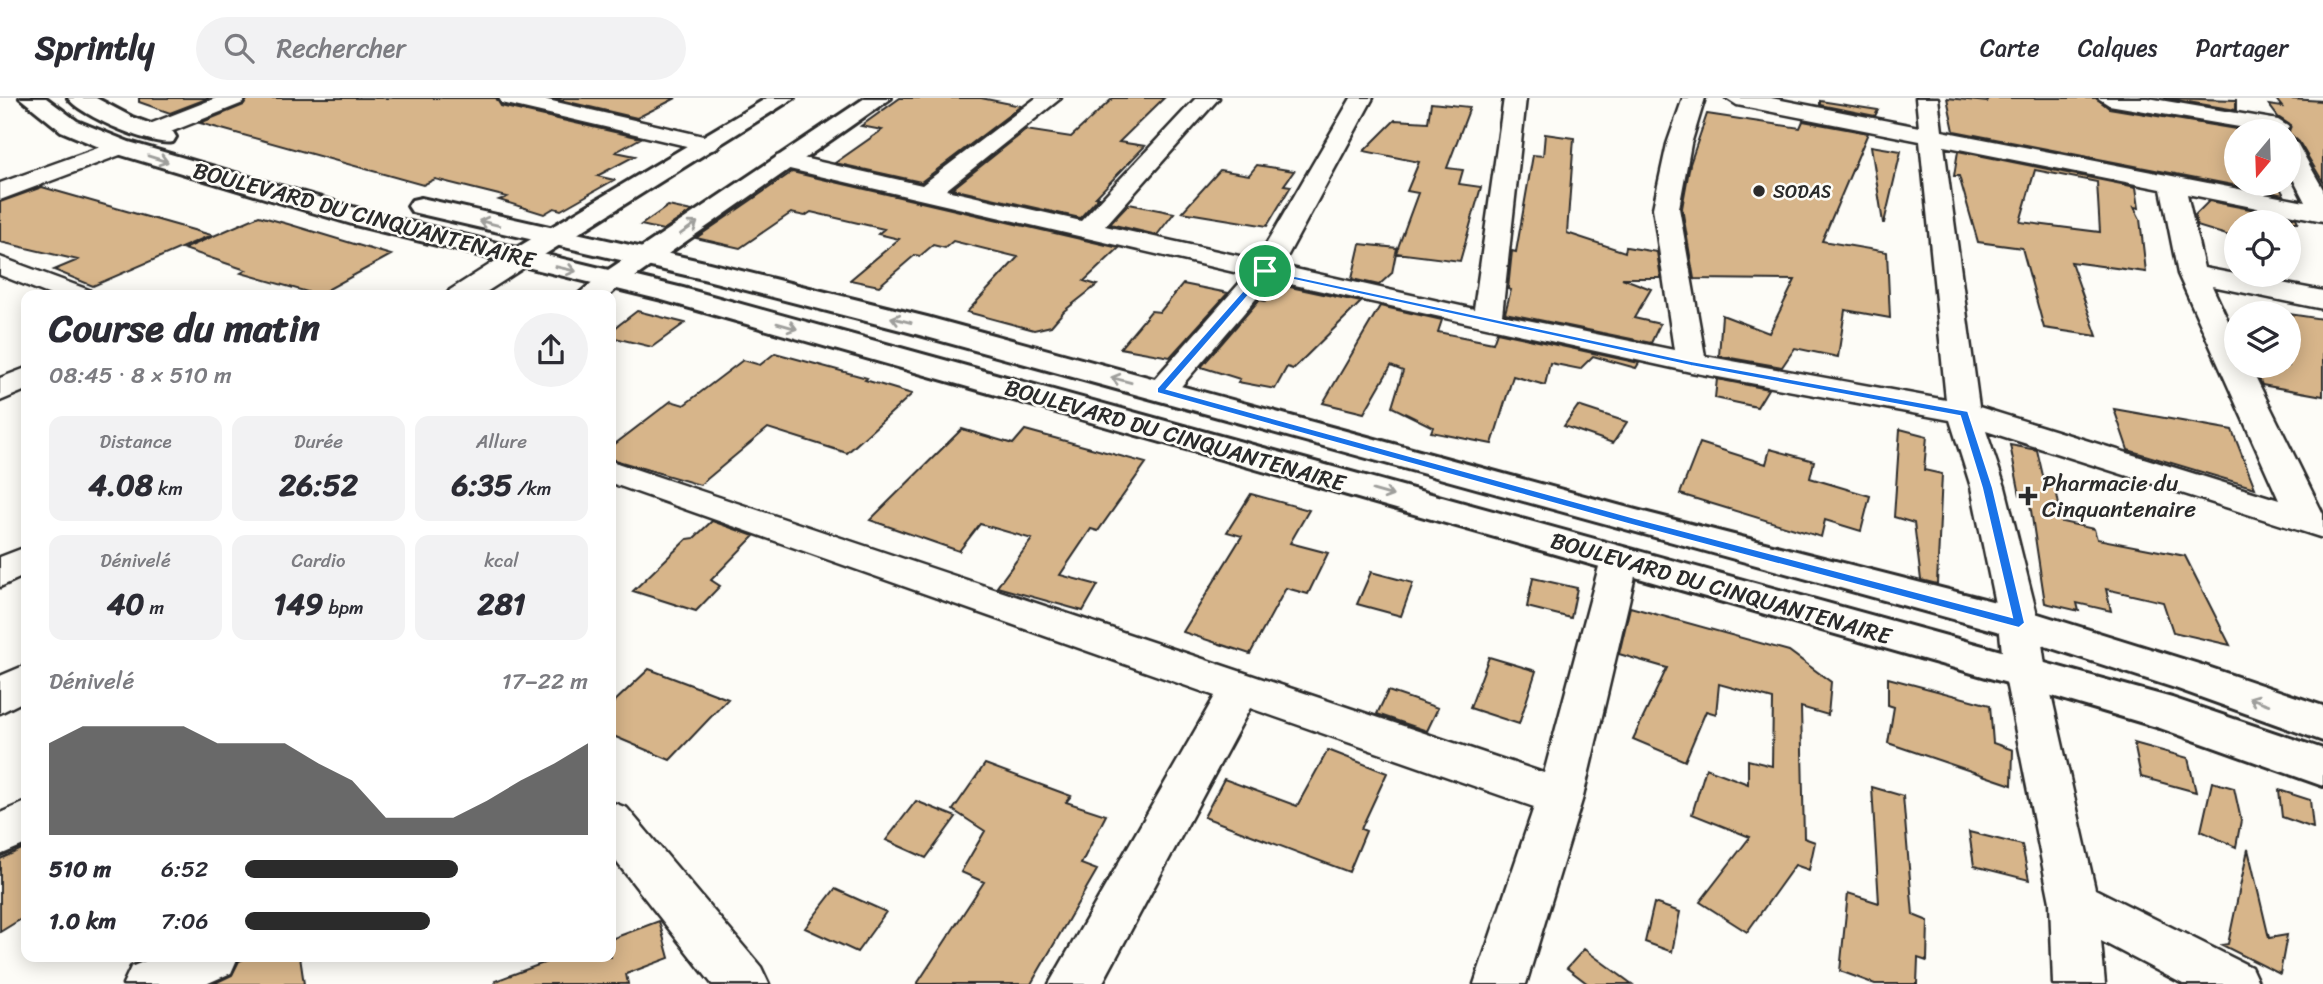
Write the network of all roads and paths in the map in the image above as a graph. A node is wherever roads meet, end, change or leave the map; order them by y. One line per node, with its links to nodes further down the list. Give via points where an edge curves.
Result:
1 (31, 98): 21 (main road, BOULEVARD DU CINQUANTENAIRE, via 69,126)
2 (79, 98): 21 (main road, BOULEVARD DU CINQUANTENAIRE)
3 (234, 98): 21 (street)
4 (510, 98): 17 (street)
5 (594, 98): 17 (street)
6 (783, 98): 22 (main road)
7 (880, 98): 23 (main road)
8 (1049, 98): 27 (street)
9 (1208, 98): 29 (street)
10 (1362, 98): 33 (street)
11 (1515, 98): 41 (street)
12 (1694, 98): 42 (street, via 1666,208)
13 (1737, 98): 20 (street)
14 (1927, 98): 20 (street)
15 (2109, 98): 19 (street)
16 (2257, 98): 18 (street)
17 (568, 111): 22 (street)
18 (2271, 119)
19 (2224, 123)
20 (1932, 138): 25 (street); 46 (street)
21 (135, 140): 26 (street); 30 (main road, BOULEVARD DU CINQUANTENAIRE, one-way to 21); 32 (main road, BOULEVARD DU CINQUANTENAIRE, one-way to 32, via 365,219)
22 (708, 144): 30 (main road)
23 (785, 161): 27 (street); 31 (main road, one-way to 23)
24 (2301, 171): 28 (street)
25 (2172, 184): 28 (street); 35 (street)
26 (0, 192)
27 (925, 194): 29 (street)
28 (2323, 213)
29 (1086, 231): 33 (street)
30 (550, 238): 31 (main road, BOULEVARD DU CINQUANTENAIRE); 32 (main road)
31 (646, 257): 36 (main road); 44 (main road, BOULEVARD DU CINQUANTENAIRE, one-way to 31)
32 (517, 258): 36 (main road, BOULEVARD DU CINQUANTENAIRE, one-way to 36); 38 (street)
33 (1265, 271): 41 (street); 44 (street)
34 (7, 273): 37 (street)
35 (2192, 274): 40 (street); 48 (street)
36 (601, 288)
37 (60, 290)
38 (469, 290)
39 (616, 292): 49 (main road, BOULEVARD DU CINQUANTENAIRE, one-way to 49)
40 (2323, 300)
41 (1487, 321): 42 (street)
42 (1691, 363): 46 (street)
43 (21, 380): 45 (street)
44 (1161, 390): 52 (main road, BOULEVARD DU CINQUANTENAIRE)
45 (0, 391)
46 (1964, 413): 48 (street); 52 (street)
47 (616, 473): 55 (street)
48 (2315, 523)
49 (1620, 559): 53 (main road, BOULEVARD DU CINQUANTENAIRE); 59 (street)
50 (21, 562): 51 (street)
51 (0, 574)
52 (2019, 623): 53 (street); 57 (main road, BOULEVARD DU CINQUANTENAIRE, one-way to 52)
53 (2025, 673): 58 (main road, BOULEVARD DU CINQUANTENAIRE, via 2172,715); 61 (street)
54 (21, 683): 56 (street)
55 (1239, 690): 59 (street); 63 (street)
56 (0, 697)
57 (2323, 724)
58 (2323, 768)
59 (1560, 797): 64 (street)
60 (616, 827): 62 (street)
61 (2074, 902): 65 (street); 66 (street)
62 (743, 984)
63 (1075, 984)
64 (1500, 984)
65 (2079, 984)
66 (2233, 984)

